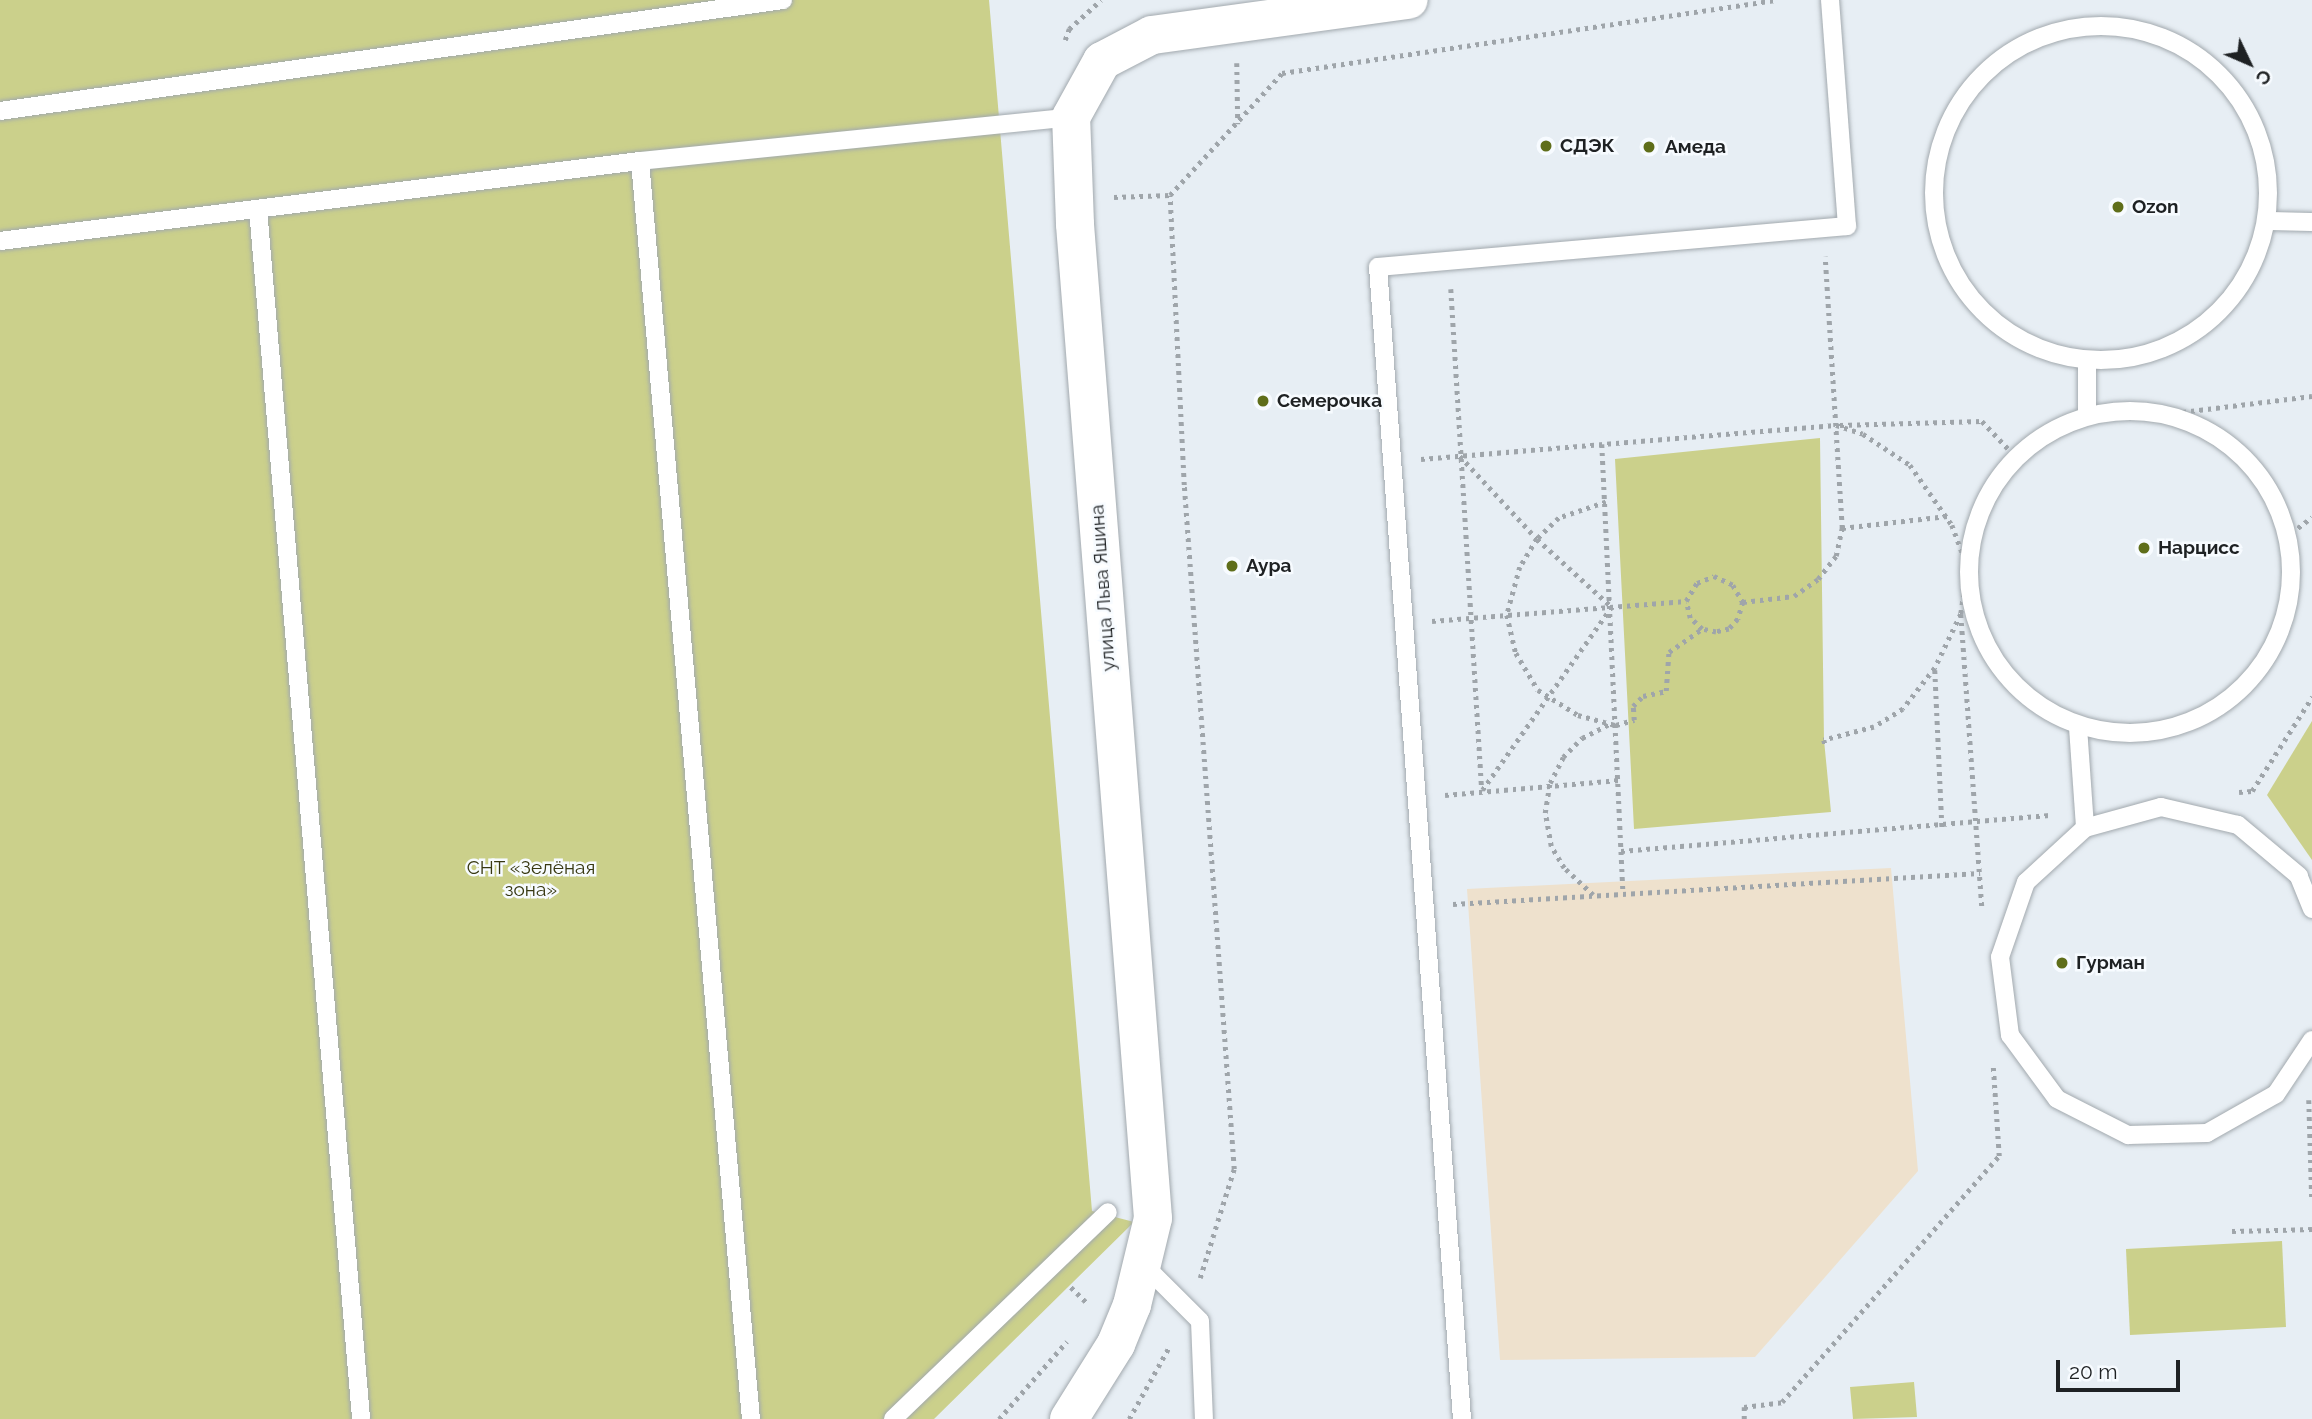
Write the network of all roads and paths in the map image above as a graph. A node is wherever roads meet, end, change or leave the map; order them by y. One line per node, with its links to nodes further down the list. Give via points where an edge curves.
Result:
1 (783, 0): 5 (lane)
2 (1409, 0): 6 (street, via 1152,36 1102,61)
3 (1774, 0): 65 (path, via 1282,73 1170,195 1184,485 1234,1169)
4 (1830, 0): 11 (lane, via 1847,226)
5 (0, 111)
6 (1071, 117): 7 (lane); 64 (street, улица Льва Яшина, via 1075,224 1153,1218)
7 (640, 161): 8 (lane); 68 (lane)
8 (258, 209): 12 (lane); 67 (lane)
9 (2269, 221): 10 (lane); 14 (lane, via 2246,280 2205,327 2148,355); 14 (lane, via 2264,148 2231,83 2172,39 2101,23 2029,40 1971,84 1938,150 1934,223 1962,291 2017,340)
10 (2312, 222)
11 (1823, 228): 13 (lane); 18 (path)
12 (0, 241)
13 (1450, 261): 20 (path); 22 (lane, via 1378,267)
14 (2087, 362): 16 (lane)
15 (2312, 396): 17 (path)
16 (2087, 414): 17 (lane); 21 (lane, via 2026,446)
17 (2174, 414): 27 (lane, via 2249,457)
18 (1836, 425): 19 (path); 21 (path, via 1982,421); 24 (path, via 1863,434 1910,465); 26 (path)
19 (1602, 444): 20 (path); 23 (path)
20 (1460, 456): 22 (path); 28 (path); 35 (path)
21 (2017, 458): 29 (lane, via 1984,501)
22 (1392, 461): 36 (lane)
23 (1605, 502): 28 (path, via 1559,518); 32 (path)
24 (1947, 516): 26 (path); 29 (path)
25 (2312, 517): 27 (path)
26 (1842, 528): 31 (path, via 1836,556 1818,579 1794,596)
27 (2291, 533): 41 (lane, via 2288,620 2242,693 2165,733)
28 (1537, 539): 32 (path); 34 (path, via 1520,567)
29 (1968, 568): 33 (path); 41 (lane, via 1980,635 2019,692)
30 (1686, 601): 31 (path, via 1697,583 1714,576 1733,585); 32 (path); 37 (path, via 1690,618)
31 (1743, 602): 37 (path, via 1729,629)
32 (1612, 607): 34 (path); 39 (path); 40 (path)
33 (1961, 614): 38 (path); 47 (path)
34 (1507, 615): 35 (path); 39 (path, via 1516,653 1538,690)
35 (1470, 618): 36 (path); 45 (path)
36 (1404, 623): 46 (lane)
37 (1702, 629): 40 (path, via 1669,652 1666,691 1643,696 1633,706 1634,720)
38 (1935, 668): 42 (path, via 1903,709 1874,727 1824,740); 48 (path)
39 (1547, 695): 40 (path, via 1578,715); 45 (path)
40 (1613, 724): 43 (path); 44 (path, via 1582,738 1563,757)
41 (2078, 727): 49 (lane)
42 (1825, 744)
43 (1619, 780): 44 (path); 50 (path)
44 (1550, 783): 45 (path); 53 (path, via 1545,813 1550,846 1564,868)
45 (1482, 791): 46 (path)
46 (1417, 798): 54 (lane)
47 (1976, 824): 48 (path); 51 (path)
48 (1942, 827): 50 (path)
49 (2085, 828): 55 (lane, via 2161,807 2238,825 2299,876); 57 (lane, via 2026,882 2000,957 2010,1035 2057,1099 2128,1135 2207,1133 2276,1094)
50 (1621, 851): 52 (path)
51 (1980, 873): 52 (path); 56 (path)
52 (1623, 893): 53 (path)
53 (1593, 895): 54 (path)
54 (1425, 906): 74 (lane)
55 (2312, 909)
56 (1982, 913)
57 (2310, 1044): 59 (path)
58 (1993, 1062): 75 (path, via 1999,1156 1782,1402 1744,1407)
59 (2311, 1110): 60 (path)
60 (2312, 1201)
61 (1108, 1212): 69 (lane)
62 (2312, 1229): 63 (path)
63 (2232, 1231)
64 (1142, 1264): 65 (lane); 71 (street, улица Льва Яшина, via 1116,1344)
65 (1189, 1311): 72 (path); 73 (lane, via 1199,1321)
66 (1069, 1338): 70 (path)
67 (362, 1419)
68 (751, 1419)
69 (893, 1419)
70 (999, 1419)
71 (1069, 1419)
72 (1129, 1419)
73 (1204, 1419)
74 (1462, 1419)
75 (1744, 1419)

